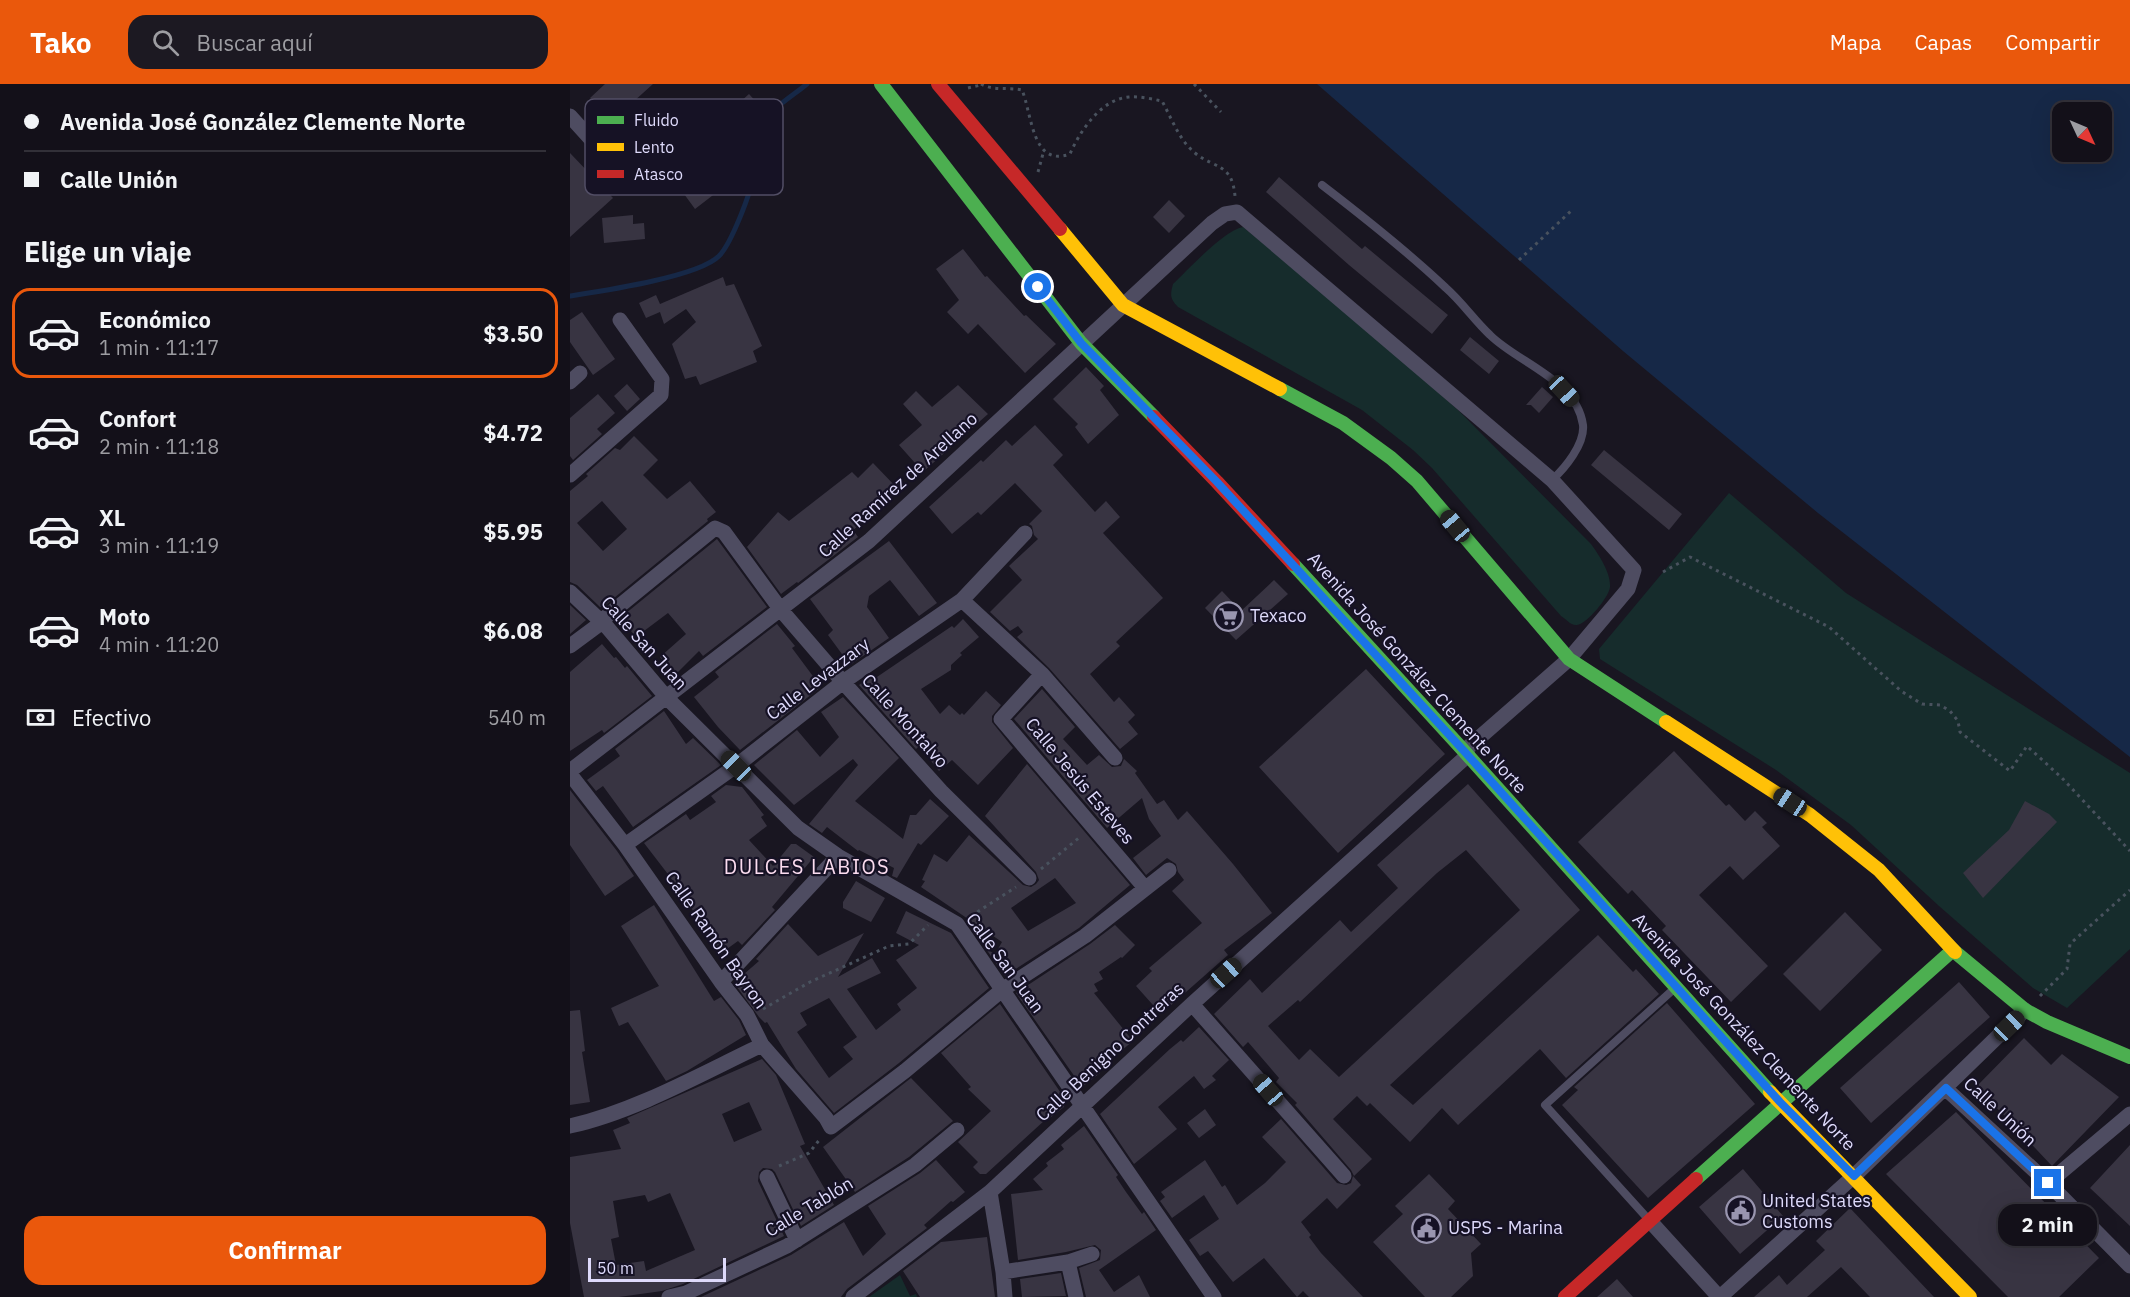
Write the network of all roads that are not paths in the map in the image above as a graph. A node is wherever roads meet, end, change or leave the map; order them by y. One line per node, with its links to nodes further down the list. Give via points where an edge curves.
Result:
1 (881, 84): 8 (main road, Avenida José González Clemente Norte)
2 (938, 84): 6 (main road)
3 (570, 116): 4 (street)
4 (585, 133)
5 (1322, 185): 10 (lane, via 1448,289 1491,337 1552,378 1576,404 1583,427 1579,443)
6 (1123, 305): 8 (street, Calle Ramírez de Arellano); 10 (street, Calle Ramírez de Arellano, via 1212,223 1225,214 1237,212); 17 (main road, via 1309,403 1391,458 1417,481)
7 (620, 320): 9 (street, via 662,379 661,395)
8 (1081, 343): 14 (street, Calle Ramírez de Arellano, via 869,541); 21 (main road, Avenida José González Clemente Norte, via 1217,482)
9 (570, 476)
10 (1552, 480): 17 (street, Calle Benigno Contreras, via 1634,570 1628,590)
11 (1025, 533): 13 (street, Calle Levazzary)
12 (570, 592): 15 (street, Calle San Juan)
13 (962, 600): 18 (street); 19 (street, Calle Levazzary)
14 (781, 610): 15 (street, Calle Montalvo, via 724,532 715,528); 19 (street, Calle Montalvo); 20 (street, Calle Ramírez de Arellano)
15 (601, 621): 16 (street); 20 (street, Calle San Juan)
16 (570, 646)
17 (1569, 658): 21 (street, Calle Benigno Contreras); 30 (main road, via 1810,815 1879,870)
18 (1042, 674): 22 (street); 29 (street, Calle Jesús Esteves, via 1001,719)
19 (843, 682): 23 (street, Calle Levazzary); 28 (street, Calle Montalvo, via 941,791)
20 (667, 698): 23 (street, Calle San Juan); 24 (street, Calle Ramírez de Arellano)
21 (1466, 753): 32 (main road, Avenida José González Clemente Norte); 34 (street, Calle Benigno Contreras)
22 (1115, 758)
23 (736, 766): 25 (street, Calle Levazzary); 26 (street, Calle San Juan, via 798,828)
24 (570, 772): 25 (street, Calle Ramón Bayron)
25 (625, 845): 31 (street, Calle Ramón Bayron)
26 (838, 856): 31 (street); 33 (street, Calle San Juan, via 957,924)
27 (1169, 870): 29 (street)
28 (1029, 878)
29 (1145, 888): 33 (street, via 1085,936)
30 (1953, 950): 35 (main road); 39 (main road)
31 (721, 982): 36 (street, Calle Ramón Bayron, via 747,1015)
32 (1676, 987): 39 (main road, Avenida José González Clemente Norte); 49 (lane, via 1545,1105)
33 (1002, 990): 36 (street, Calle Ramón Bayron, via 831,1127); 40 (street, Calle San Juan)
34 (1192, 1004): 40 (street, Calle Benigno Contreras); 44 (street)
35 (2025, 1010): 37 (main road); 38 (street)
36 (762, 1045): 42 (street, via 608,1116)
37 (2130, 1057)
38 (1946, 1088): 45 (street); 47 (street, Calle Unión)
39 (1780, 1102): 45 (main road, Avenida José González Clemente Norte); 49 (main road)
40 (1081, 1106): 48 (street, Calle Benigno Contreras); 59 (street, Calle San Juan)
41 (2130, 1114): 47 (street)
42 (570, 1126)
43 (957, 1130): 50 (street, Calle Tablón, via 915,1165)
44 (1344, 1176)
45 (1854, 1176): 61 (street); 62 (main road, Avenida José González Clemente Norte)
46 (767, 1177): 50 (street)
47 (2048, 1183): 53 (street, Calle Unión)
48 (990, 1192): 54 (street); 56 (street, Calle Benigno Contreras)
49 (1650, 1221): 60 (main road); 61 (street)
50 (796, 1240): 55 (street, Calle Tablón, via 687,1293)
51 (1092, 1254): 52 (street)
52 (1068, 1262): 54 (street); 58 (street)
53 (2130, 1266)
54 (1003, 1272): 57 (street)
55 (669, 1297)
56 (853, 1297)
57 (1005, 1297)
58 (1076, 1297)
59 (1214, 1297)
60 (1565, 1297)
61 (1719, 1297)
62 (1970, 1297)

